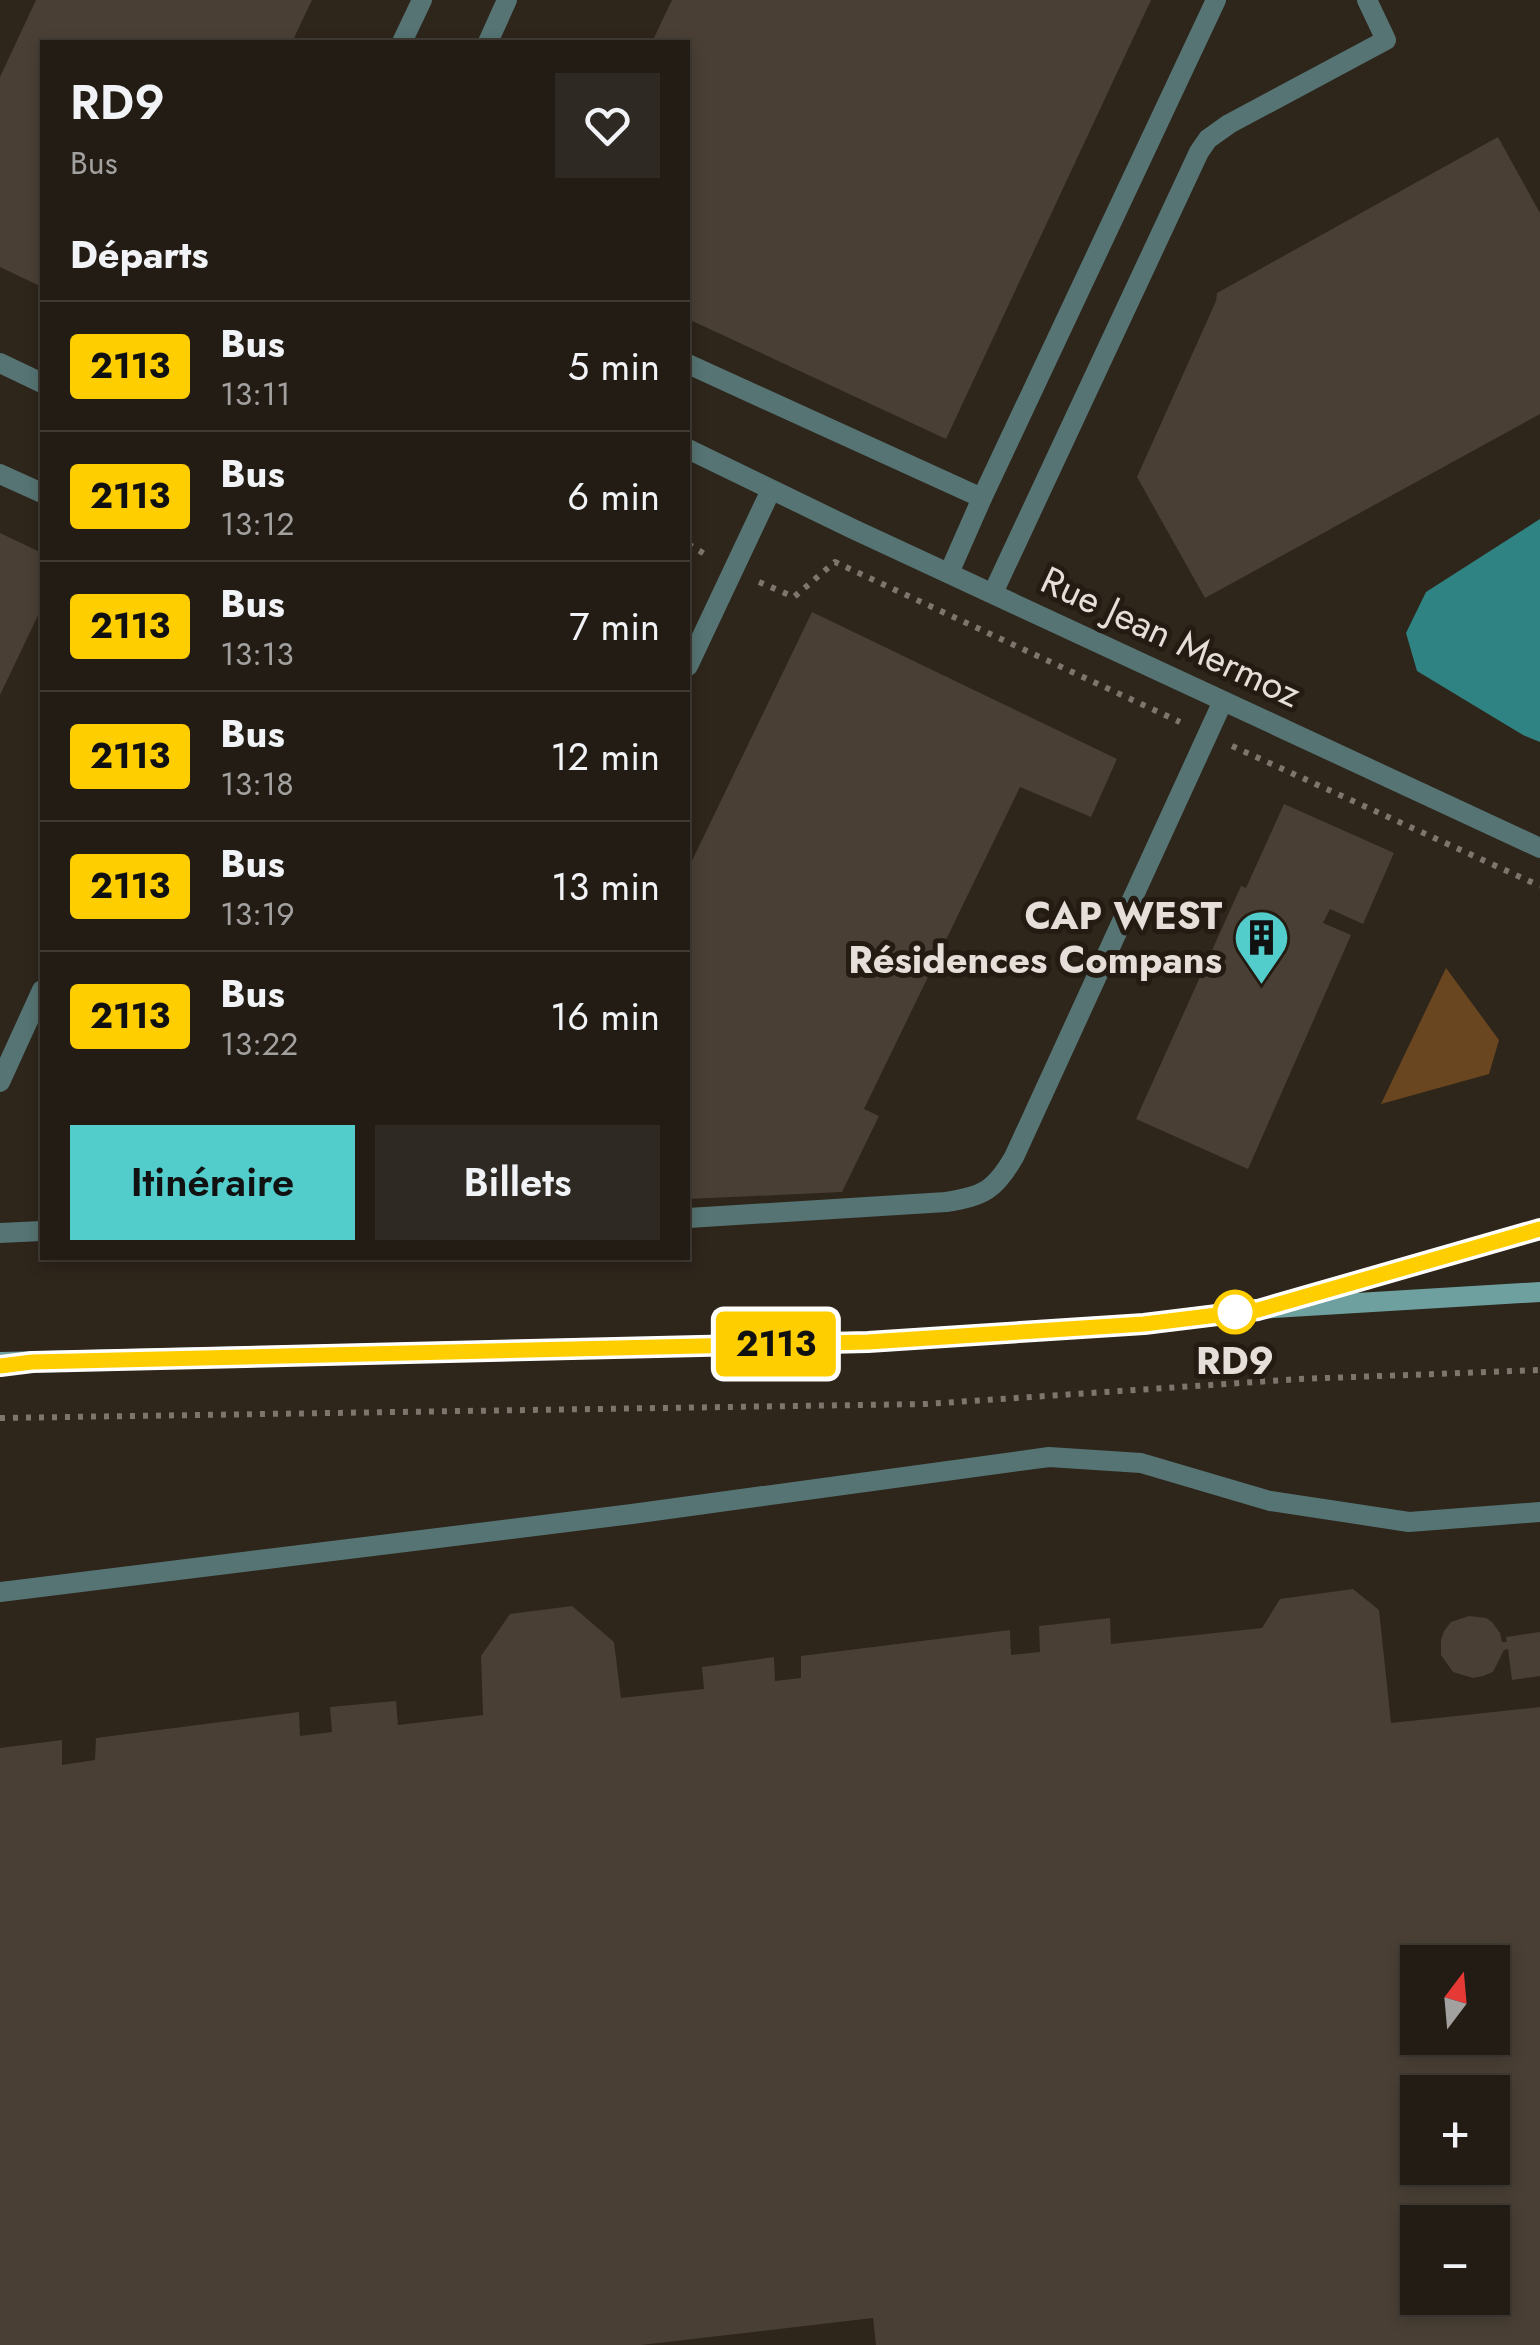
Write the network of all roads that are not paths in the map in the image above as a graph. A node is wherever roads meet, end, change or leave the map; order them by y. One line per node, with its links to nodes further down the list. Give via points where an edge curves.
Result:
1 (422, 0): 5 (street)
2 (507, 0): 6 (street)
3 (1216, 0): 14 (street)
4 (1367, 0): 16 (street, via 1386,40 1229,124 1199,152)
5 (403, 40)
6 (489, 40)
7 (0, 363): 9 (street)
8 (690, 365): 14 (street)
9 (40, 381)
10 (690, 450): 12 (street, Rue Jean Mermoz)
11 (0, 474): 13 (street)
12 (772, 490): 15 (street, Rue Jean Mermoz); 17 (street)
13 (40, 492)
14 (982, 498): 15 (street)
15 (949, 573): 16 (street, Rue Jean Mermoz)
16 (993, 593): 18 (street, Rue Jean Mermoz)
17 (690, 662)
18 (1223, 701): 19 (street, Rue Jean Mermoz); 22 (street, via 998,1182 984,1194 946,1202)
19 (1540, 848)
20 (40, 994): 21 (street)
21 (0, 1082)
22 (690, 1218)
23 (1540, 1229): 27 (main road)
24 (40, 1231): 25 (street)
25 (0, 1233)
26 (1540, 1292): 27 (main road)
27 (1258, 1310): 28 (main road, via 868,1342)
28 (0, 1364)
29 (1540, 1512): 30 (street, via 1409,1522 1270,1501 1140,1463 1048,1457)
30 (0, 1592)

